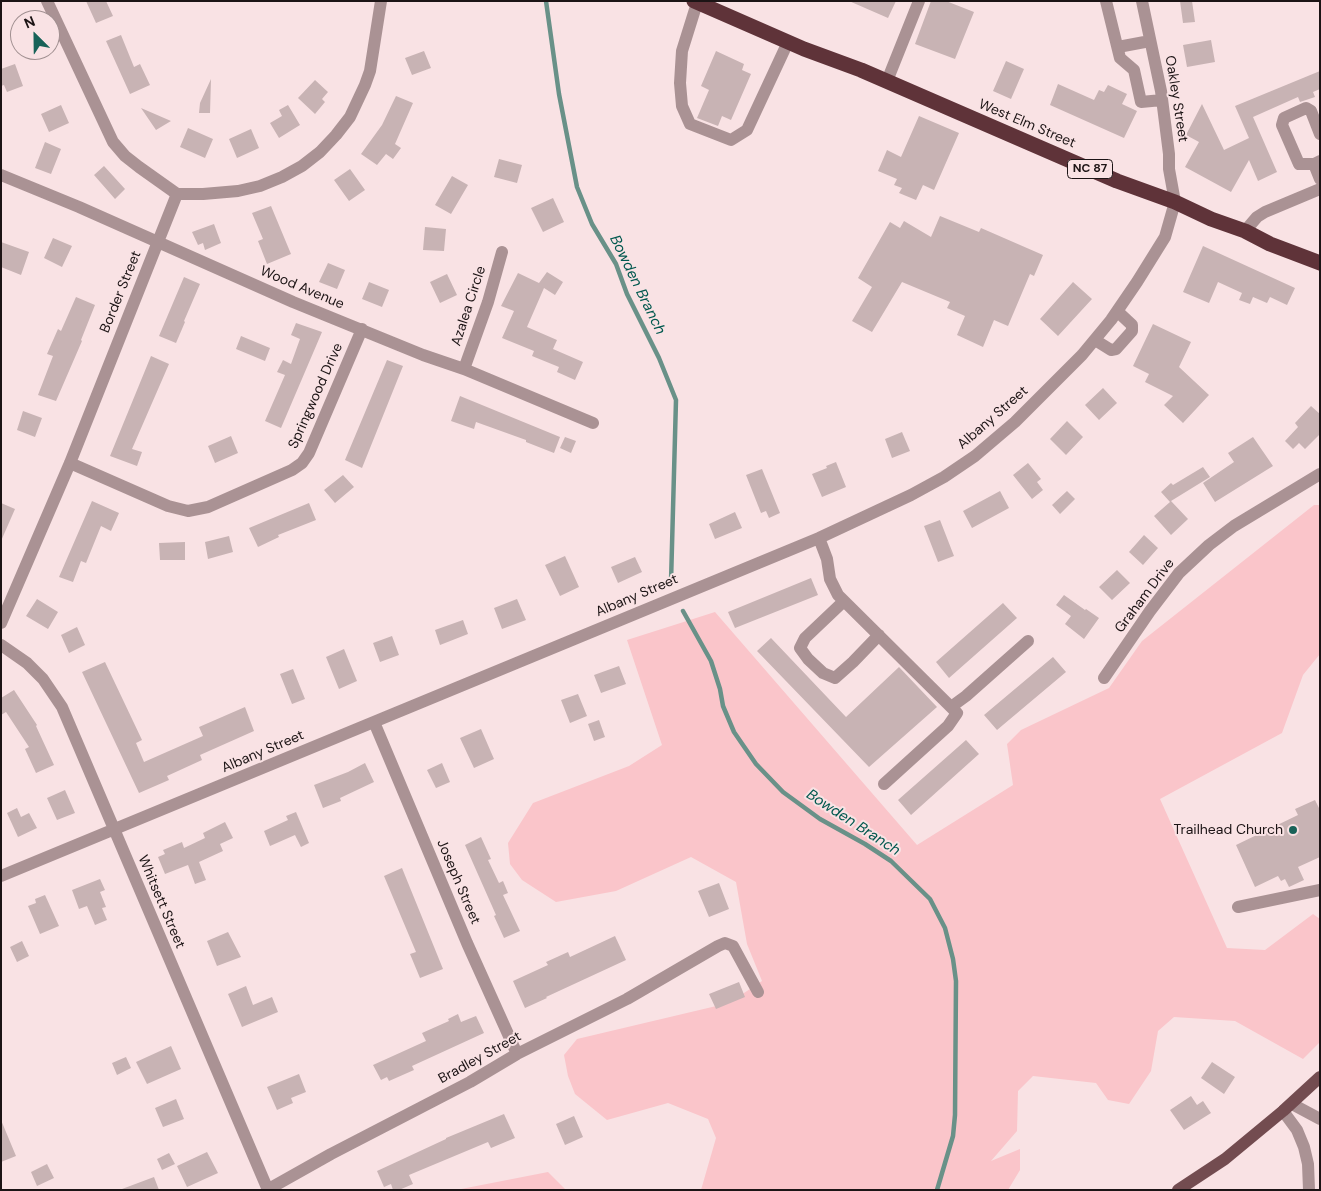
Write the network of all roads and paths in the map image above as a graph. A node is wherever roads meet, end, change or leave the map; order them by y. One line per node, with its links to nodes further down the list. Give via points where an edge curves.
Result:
1 (47, 1): 19 (street, via 113,142 125,156)
2 (381, 1): 19 (street, via 365,85 350,116 320,152 289,174 260,186 238,191)
3 (919, 1): 12 (street)
4 (1106, 1): 9 (street)
5 (1142, 1): 7 (street, Oakley Street)
6 (696, 2): 8 (highway, NC 87); 8 (street, via 682,51 680,83 682,106 690,124 731,140 747,130)
7 (1150, 41): 9 (street); 10 (street, Oakley Street)
8 (788, 42): 12 (highway, West Elm Street / NC 87)
9 (1118, 48): 11 (street, via 1120,58)
10 (1156, 66): 11 (street); 13 (street, Oakley Street)
11 (1134, 70): 13 (street, via 1141,102)
12 (887, 81): 20 (highway, West Elm Street / NC 87, via 1117,181)
13 (1162, 100): 20 (street, Oakley Street)
14 (1320, 134): 15 (street, via 1311,111 1306,108 1284,118 1282,124 1299,164)
15 (1317, 162): 17 (street)
16 (1, 176): 22 (street, Wood Avenue)
17 (1320, 179)
18 (1320, 189): 21 (street, via 1265,212)
19 (177, 194): 22 (street, Border Street)
20 (1175, 202): 21 (highway, West Elm Street / NC 87); 25 (street, Albany Street, via 1165,237)
21 (1245, 231): 24 (highway, West Elm Street / NC 87)
22 (157, 241): 26 (street, Wood Avenue); 30 (street, Border Street)
23 (502, 252): 28 (street, Azalea Circle)
24 (1320, 264)
25 (1117, 311): 27 (street, Albany Street); 27 (street, via 1132,325 1132,331 1116,349 1111,350)
26 (362, 329): 28 (street, Wood Avenue); 30 (street, Springwood Drive, via 309,453 292,470 208,507 188,511 168,506)
27 (1095, 340): 32 (street, Albany Street, via 1051,388 975,456 911,495)
28 (464, 369): 29 (street, Wood Avenue)
29 (593, 423)
30 (70, 463): 34 (street, Border Street)
31 (1320, 474): 38 (street, Graham Drive, via 1234,526 1197,556 1179,573)
32 (818, 538): 33 (street, via 827,559 830,579); 40 (street, Albany Street)
33 (844, 601): 35 (street); 35 (street, via 804,638 800,648 808,660 835,678)
34 (1, 623)
35 (879, 635): 39 (street)
36 (1028, 641): 39 (street)
37 (1, 645): 42 (street, Whitsett Street, via 38,673 62,706)
38 (1104, 678)
39 (951, 706): 41 (street, via 957,713 953,720)
40 (374, 722): 42 (street, Albany Street); 47 (street, Joseph Street)
41 (884, 784)
42 (114, 829): 43 (street, Albany Street); 51 (street, Whitsett Street)
43 (1, 876)
44 (1320, 890): 45 (street)
45 (1238, 907)
46 (758, 992): 47 (street, Bradley Street, via 733,946 725,943 627,999)
47 (516, 1054): 51 (street, Bradley Street)
48 (1319, 1080): 49 (main road)
49 (1288, 1107): 50 (street); 52 (main road, via 1224,1159); 53 (street, via 1304,1147)
50 (1320, 1119)
51 (268, 1190)
52 (1178, 1190)
53 (1309, 1190)

